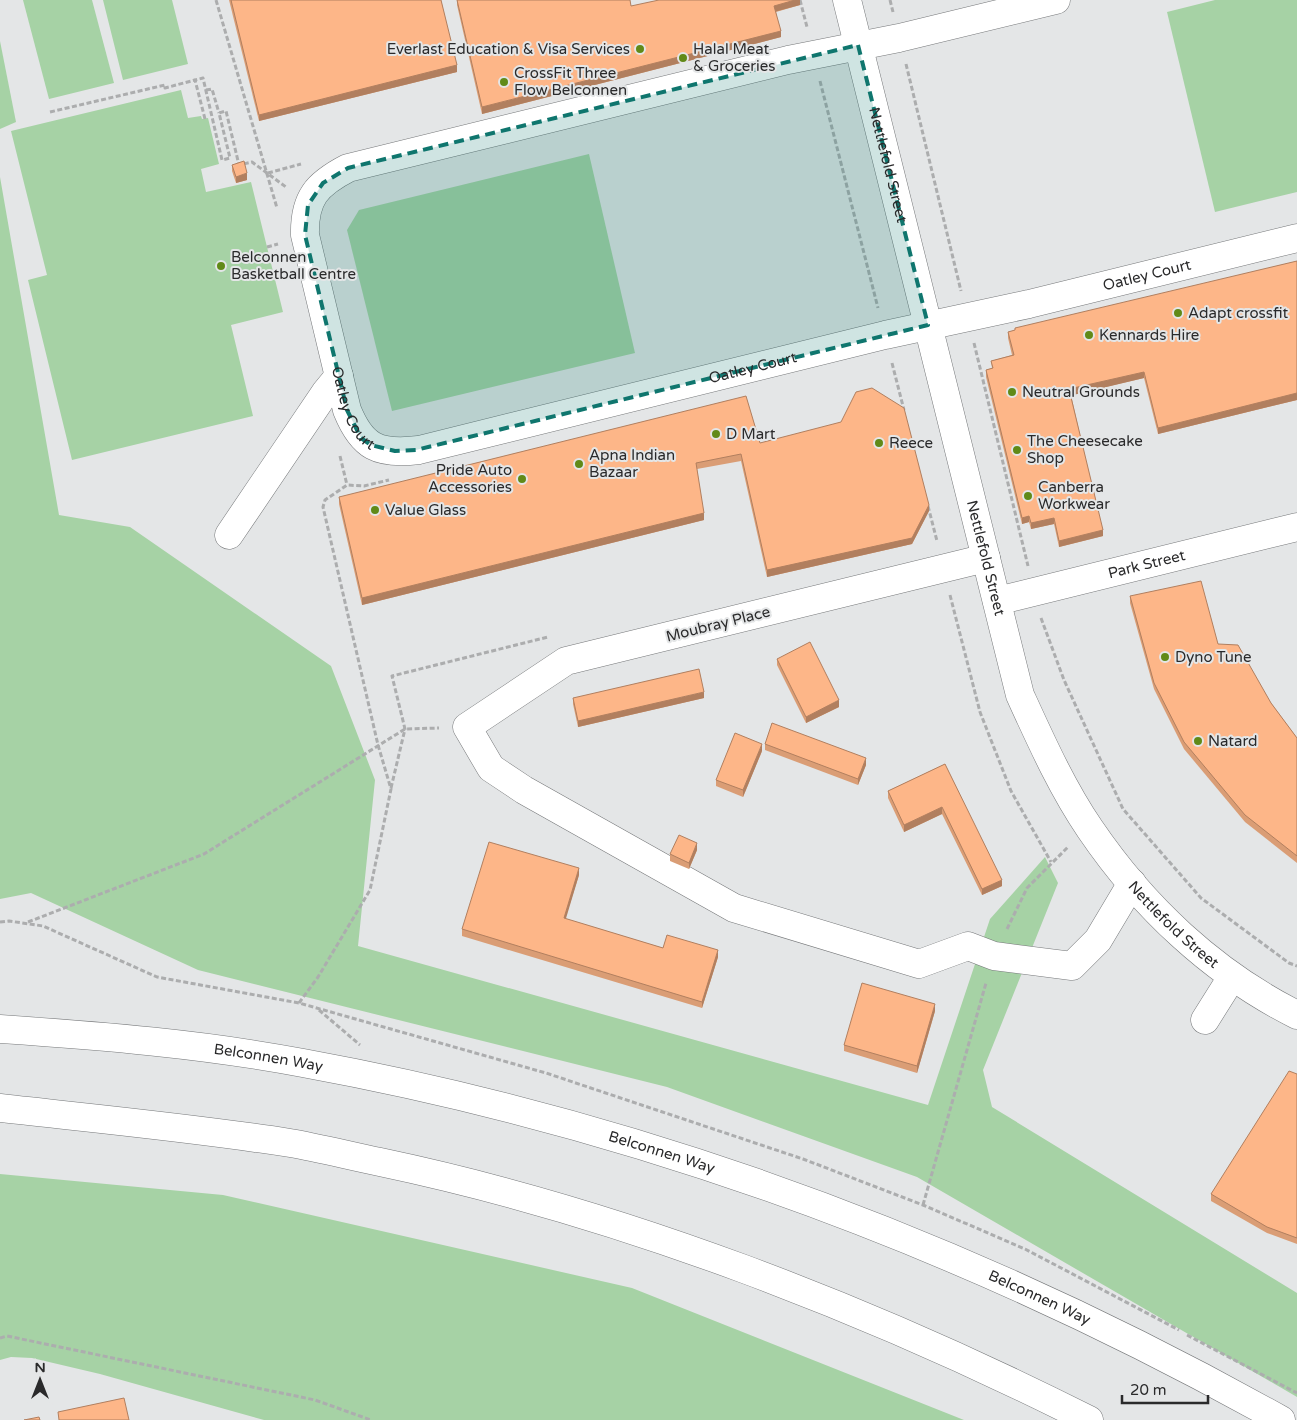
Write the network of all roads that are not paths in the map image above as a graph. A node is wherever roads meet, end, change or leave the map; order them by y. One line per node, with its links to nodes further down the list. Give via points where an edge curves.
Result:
1 (847, 0): 3 (street, Nettlefold Street)
2 (1056, 0): 3 (street, Oatley Court)
3 (858, 45): 5 (street, Nettlefold Street); 6 (street, Oatley Court, via 338,173 314,193 304,219 305,235)
4 (1297, 238): 5 (street, Oatley Court)
5 (928, 326): 6 (street, Oatley Court, via 416,450 395,451 372,445 361,438 347,410); 9 (street, Nettlefold Street)
6 (339, 376): 8 (street)
7 (1297, 526): 10 (street, Park Street)
8 (229, 535)
9 (986, 558): 10 (street, Nettlefold Street); 11 (street, Moubray Place, via 566,661 467,727 491,768 524,790 734,908 919,964 968,946 994,956 1072,966 1098,940)
10 (996, 601): 11 (street, Nettlefold Street, via 1020,695 1046,752 1089,828)
11 (1132, 883): 12 (street, Nettlefold Street, via 1170,925)
12 (1232, 977): 13 (street, Nettlefold Street); 14 (street)
13 (1297, 1015)
14 (1205, 1020)
15 (0, 1029): 20 (street, Belconnen Way, via 156,1041 302,1062 462,1095 582,1126 816,1203 912,1241 1058,1305 1187,1368)
16 (0, 1108): 18 (street)
17 (0, 1120): 18 (street)
18 (136, 1123): 19 (street, via 292,1144 435,1174 551,1205 774,1281 987,1370)
19 (1090, 1420)
20 (1281, 1420)

